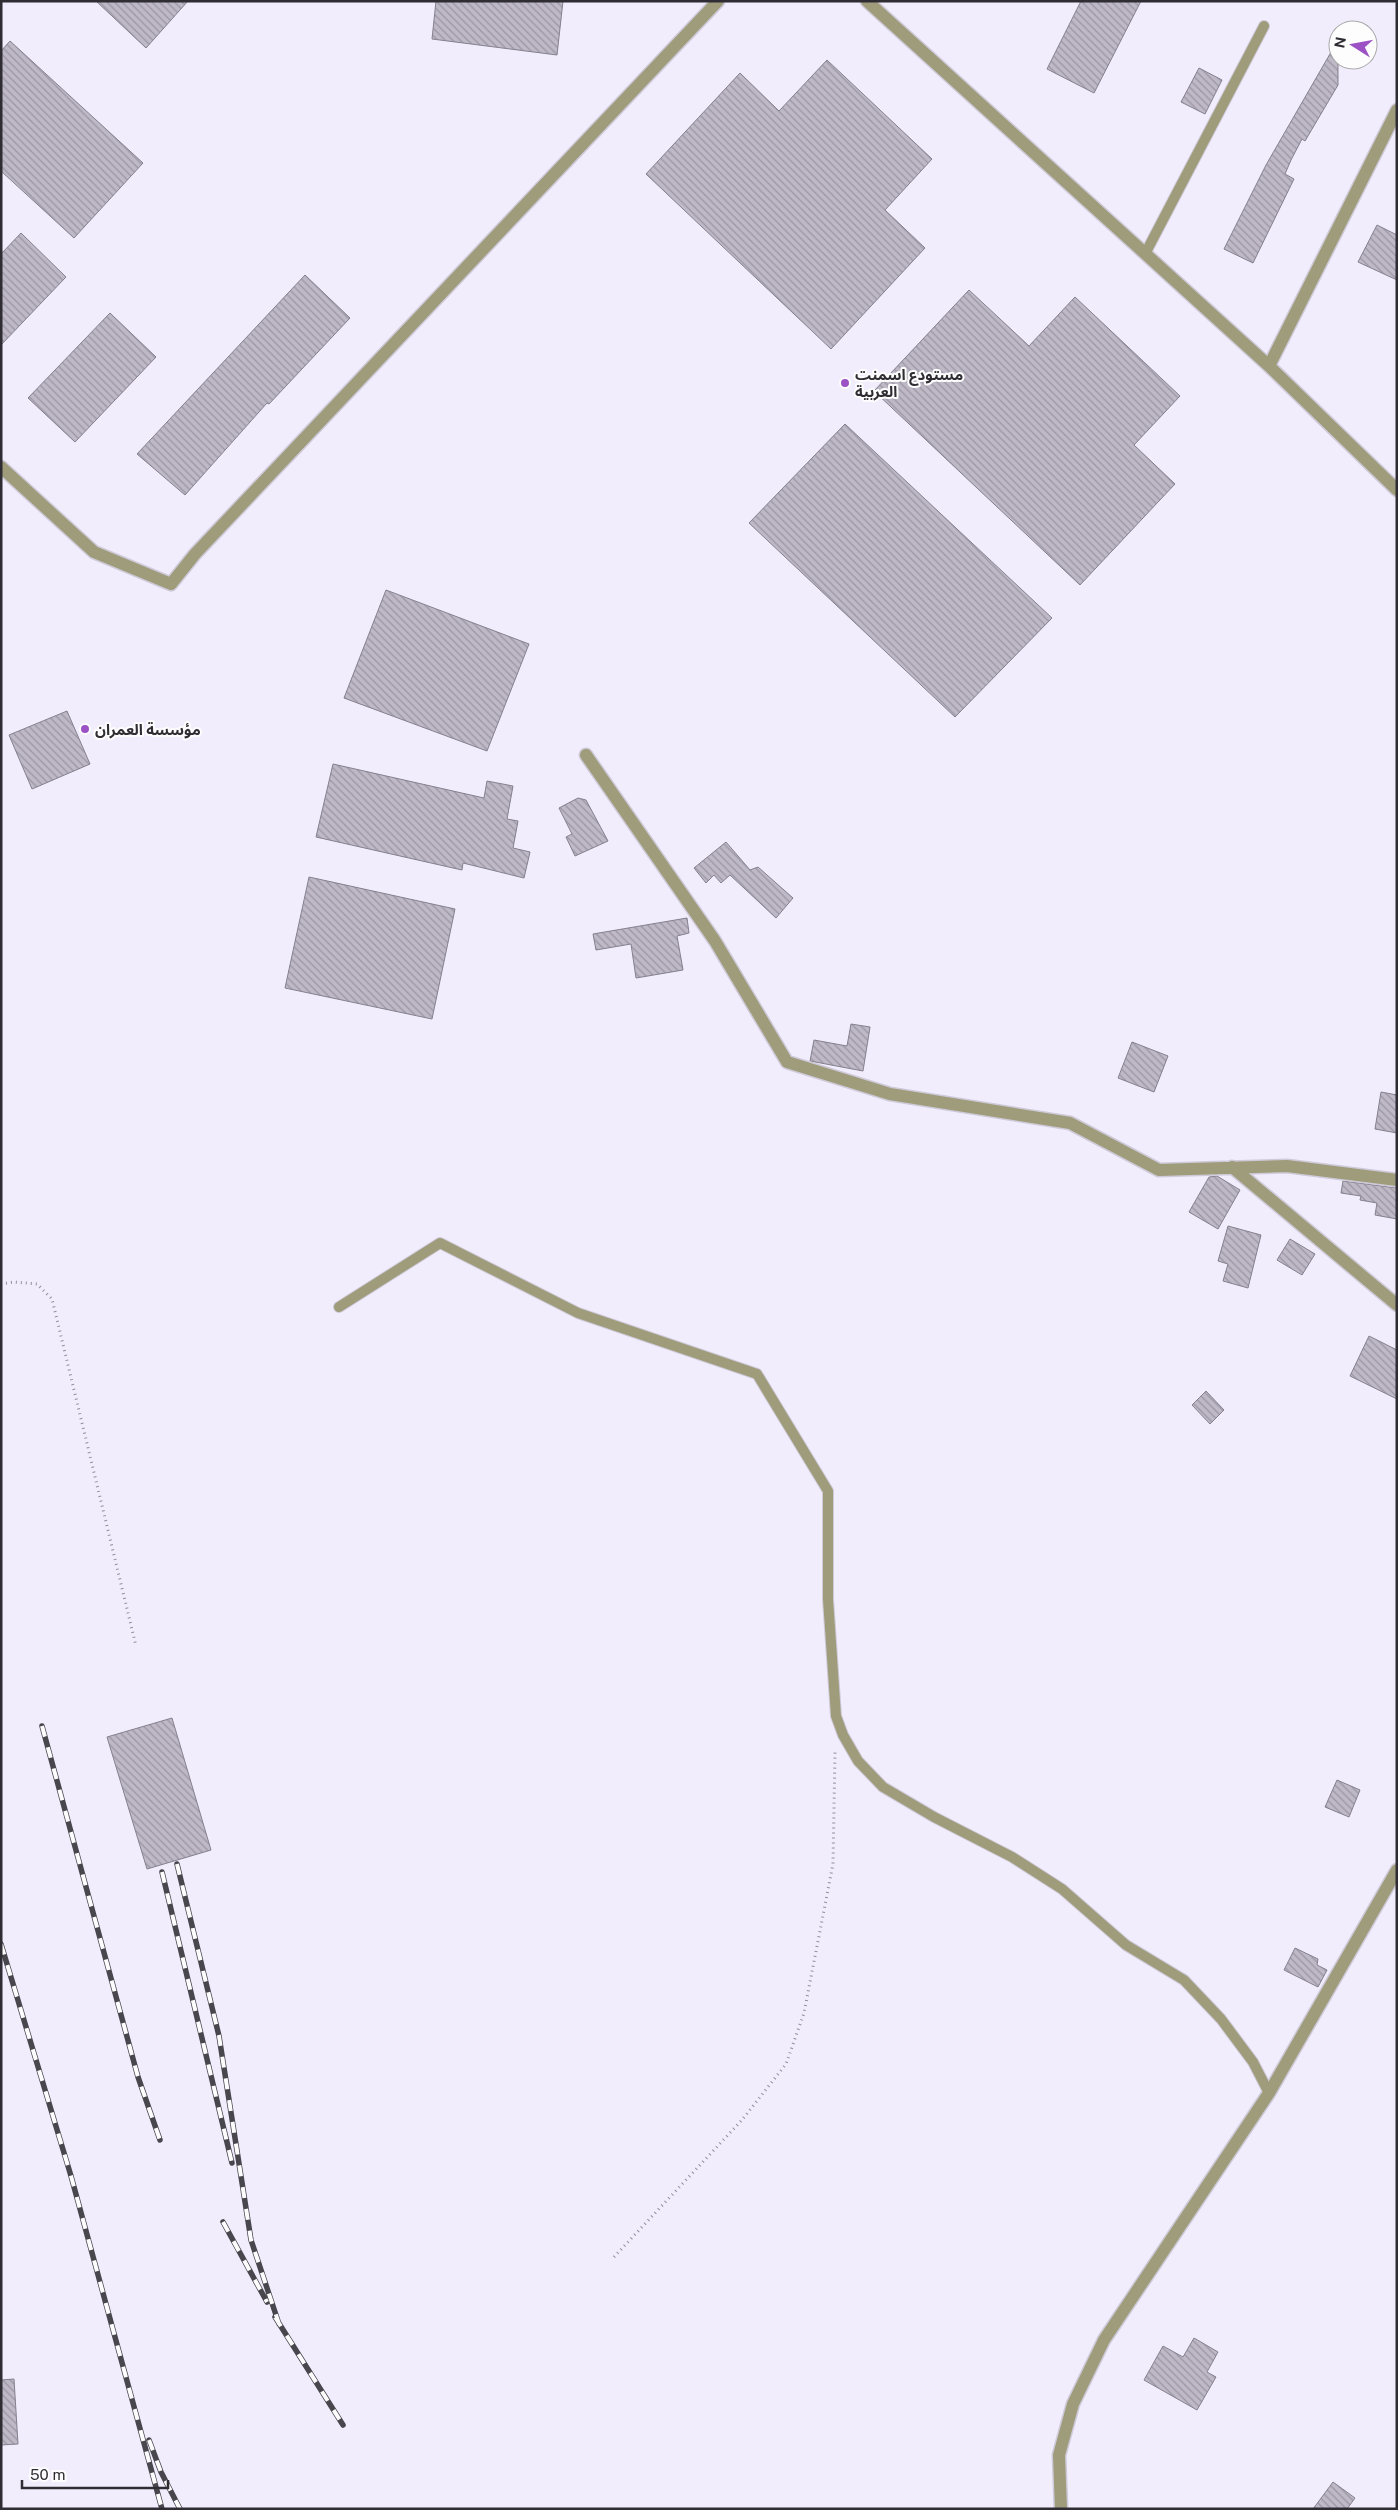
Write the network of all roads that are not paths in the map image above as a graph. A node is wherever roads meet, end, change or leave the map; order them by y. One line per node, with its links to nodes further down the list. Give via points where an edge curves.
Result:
1 (718, 1): 7 (street, via 194,554 171,584 94,552)
2 (867, 1): 5 (street)
3 (1264, 26): 5 (lane)
4 (1397, 110): 6 (street)
5 (1145, 254): 6 (street)
6 (1269, 366): 8 (street)
7 (1, 467)
8 (1397, 490)
9 (586, 755): 10 (street, via 715,941 787,1062 890,1094 1070,1123 1159,1170)
10 (1232, 1168): 11 (street, via 1287,1166); 12 (street)
11 (1397, 1180)
12 (1397, 1305)
13 (339, 1307): 15 (lane, via 440,1243 578,1313 757,1374 828,1491 828,1598 836,1716 858,1761 883,1787 1012,1857 1062,1890 1126,1945 1184,1980 1221,2019 1253,2062)
14 (1397, 1870): 15 (street)
15 (1268, 2093): 16 (street, via 1104,2340 1073,2404 1059,2455)
16 (1061, 2509)

